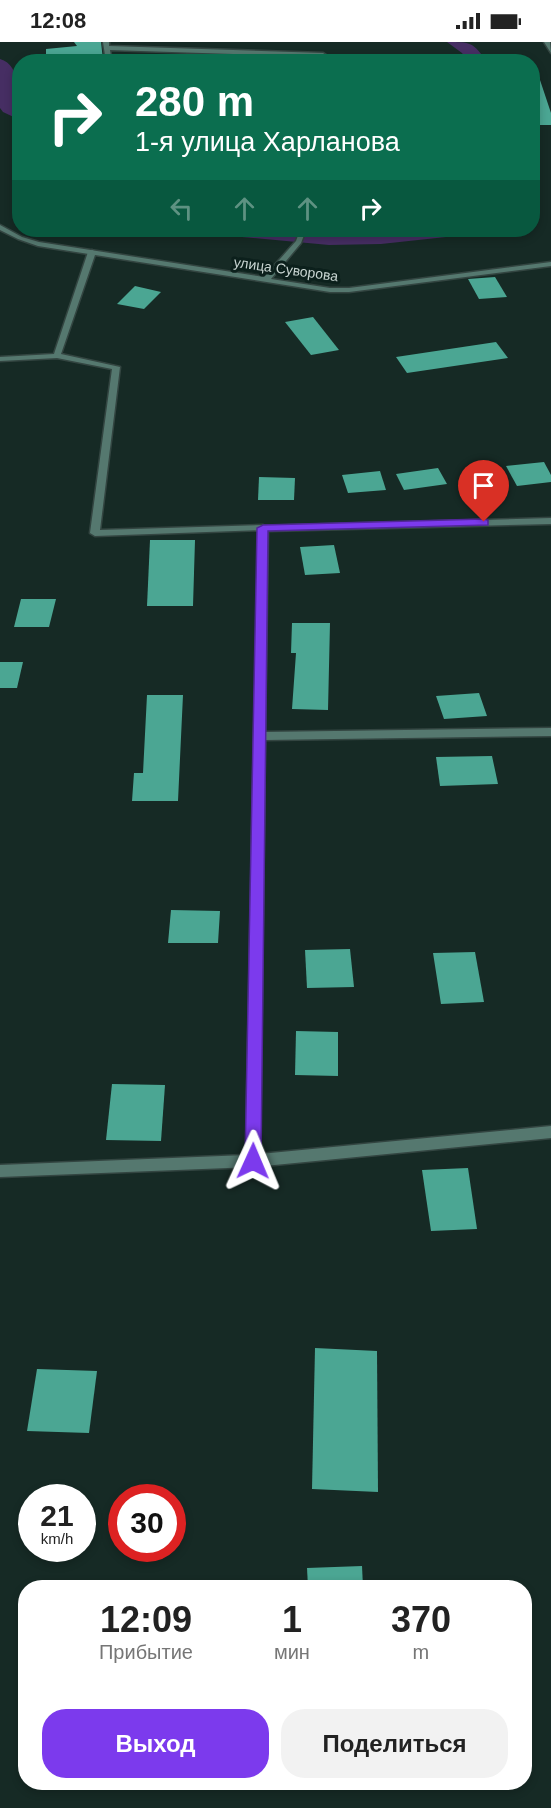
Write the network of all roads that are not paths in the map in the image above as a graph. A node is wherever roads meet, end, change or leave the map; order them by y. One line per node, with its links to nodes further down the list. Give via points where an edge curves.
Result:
1 (547, 42): 3 (street)
2 (106, 45): 4 (street)
3 (551, 51)
4 (301, 54)
5 (18, 237): 7 (street, улица Суворова)
6 (301, 237): 9 (street)
7 (92, 252): 9 (street, улица Суворова); 10 (street)
8 (551, 264): 9 (street, улица Суворова, via 348,290)
9 (266, 280)
10 (57, 356): 11 (street); 13 (street, via 116,367 95,533)
11 (0, 359)
12 (551, 521): 13 (street)
13 (263, 528): 15 (street)
14 (551, 732): 15 (street)
15 (259, 736): 17 (street)
16 (551, 1132): 17 (street)
17 (253, 1161): 18 (street)
18 (0, 1171)

